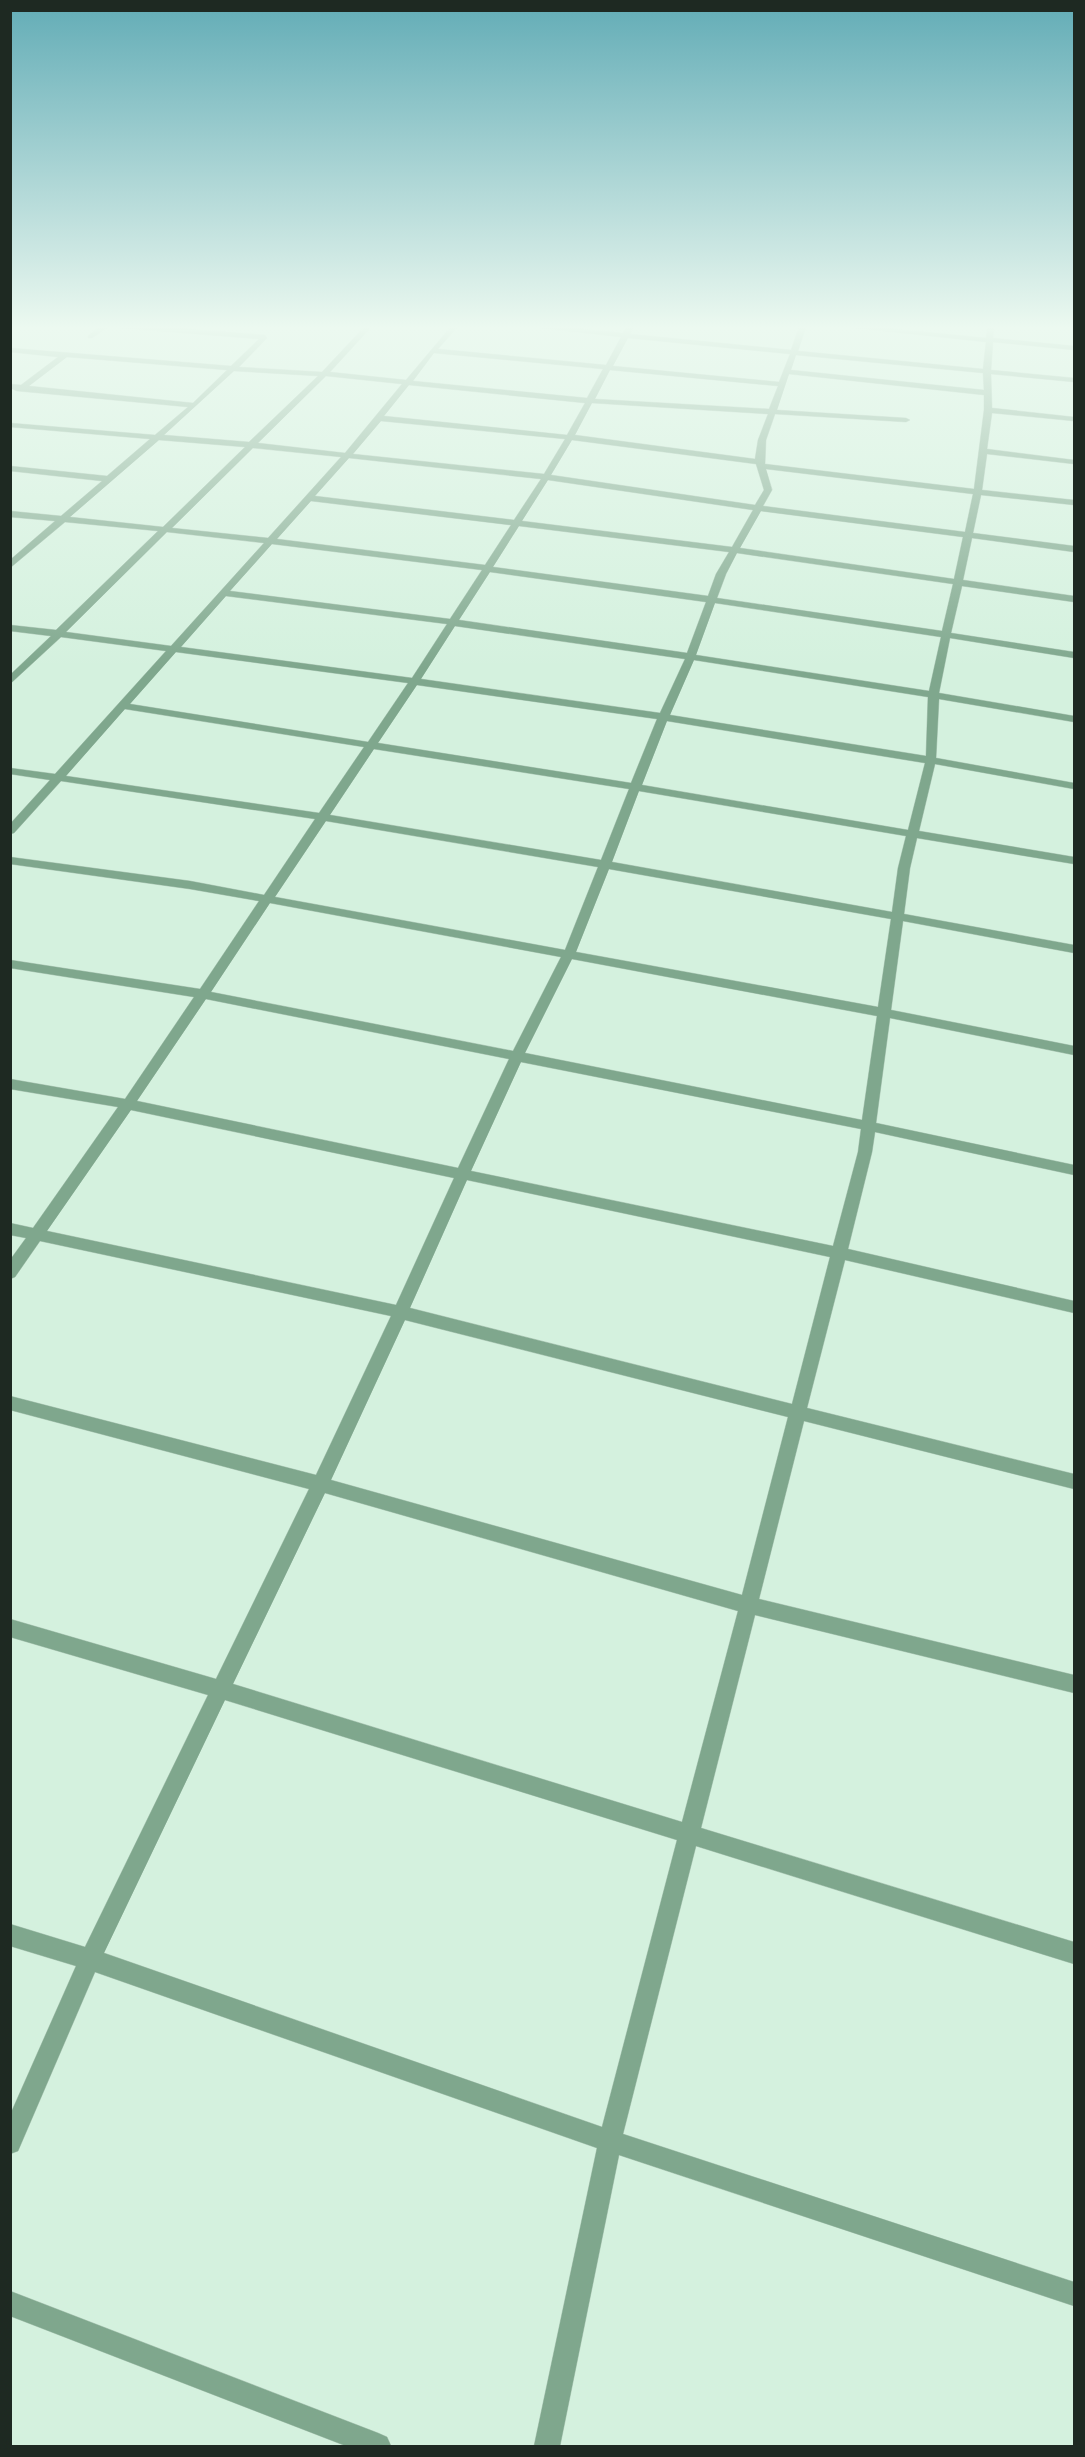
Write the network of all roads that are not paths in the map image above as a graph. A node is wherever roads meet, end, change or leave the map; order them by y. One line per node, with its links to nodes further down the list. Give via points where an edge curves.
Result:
1 (570, 438): 15 (street)
2 (155, 439): 16 (street)
3 (177, 439): 9 (street)
4 (258, 439): 9 (street)
5 (361, 439): 11 (street)
6 (578, 439): 13 (street)
7 (762, 439): 13 (street)
8 (984, 439): 10 (street)
9 (251, 445): 11 (street); 24 (street)
10 (983, 451): 12 (street); 17 (street)
11 (348, 454): 15 (street); 18 (street)
12 (1074, 462)
13 (761, 464): 17 (street); 20 (street, via 768,490)
14 (10, 468): 16 (street)
15 (545, 477): 20 (street); 23 (street)
16 (109, 479): 22 (street)
17 (977, 491): 19 (street); 25 (street)
18 (310, 498): 23 (street); 26 (street)
19 (1074, 503)
20 (759, 508): 25 (street); 27 (street)
21 (10, 514): 22 (street)
22 (63, 519): 24 (street); 29 (street)
23 (516, 521): 27 (street); 30 (street)
24 (165, 529): 26 (street); 37 (street)
25 (969, 535): 28 (street); 31 (street)
26 (270, 542): 30 (street); 32 (street)
27 (735, 549): 31 (street); 33 (street)
28 (1074, 549)
29 (10, 565)
30 (487, 568): 33 (street); 35 (street)
31 (958, 582): 34 (street); 38 (street)
32 (223, 592): 35 (street); 39 (street)
33 (712, 599): 38 (street); 41 (street)
34 (1074, 599)
35 (453, 621): 41 (street); 42 (street)
36 (10, 628): 37 (street)
37 (60, 633): 39 (street); 43 (street)
38 (946, 635): 40 (street); 44 (street)
39 (173, 649): 42 (street); 45 (street)
40 (1074, 655)
41 (691, 656): 44 (street); 46 (street)
42 (415, 680): 46 (street); 48 (street)
43 (10, 681)
44 (934, 695): 47 (street); 49 (street)
45 (123, 706): 48 (street); 51 (street)
46 (663, 717): 49 (street); 53 (street)
47 (1074, 719)
48 (371, 745): 53 (street); 54 (street)
49 (931, 760): 52 (street); 56 (street)
50 (10, 771): 51 (street)
51 (59, 778): 54 (street); 55 (street)
52 (1074, 786)
53 (636, 787): 56 (street); 59 (street)
54 (322, 816): 59 (street); 60 (street)
55 (10, 831)
56 (913, 834): 58 (street); 61 (street)
57 (10, 860): 60 (street)
58 (1074, 861)
59 (606, 863): 61 (street); 63 (street)
60 (266, 899): 63 (street); 65 (street)
61 (898, 916): 62 (street); 66 (street)
62 (1074, 949)
63 (568, 954): 66 (street); 68 (street)
64 (10, 964): 65 (street)
65 (202, 994): 68 (street); 70 (street)
66 (885, 1013): 67 (street); 71 (street)
67 (1074, 1051)
68 (516, 1057): 71 (street); 73 (street)
69 (10, 1084): 70 (street)
70 (128, 1104): 73 (street); 75 (street)
71 (869, 1126): 72 (street); 76 (street)
72 (1074, 1170)
73 (462, 1174): 76 (street); 79 (street)
74 (10, 1229): 75 (street)
75 (37, 1234): 77 (street); 79 (street)
76 (839, 1253): 78 (street); 81 (street)
77 (10, 1273)
78 (1074, 1307)
79 (400, 1312): 81 (street); 83 (street)
80 (10, 1402): 83 (street)
81 (798, 1412): 82 (street); 84 (street)
82 (1074, 1482)
83 (320, 1484): 84 (street); 87 (street)
84 (748, 1605): 86 (street); 88 (street)
85 (10, 1628): 87 (street)
86 (1074, 1684)
87 (221, 1690): 88 (street); 91 (street)
88 (689, 1834): 90 (street); 92 (street)
89 (10, 1935): 91 (street)
90 (1074, 1953)
91 (90, 1959): 92 (street); 93 (street)
92 (610, 2141): 94 (street); 97 (street)
93 (10, 2143)
94 (1074, 2294)
95 (10, 2303): 96 (street)
96 (378, 2446)
97 (547, 2446)

